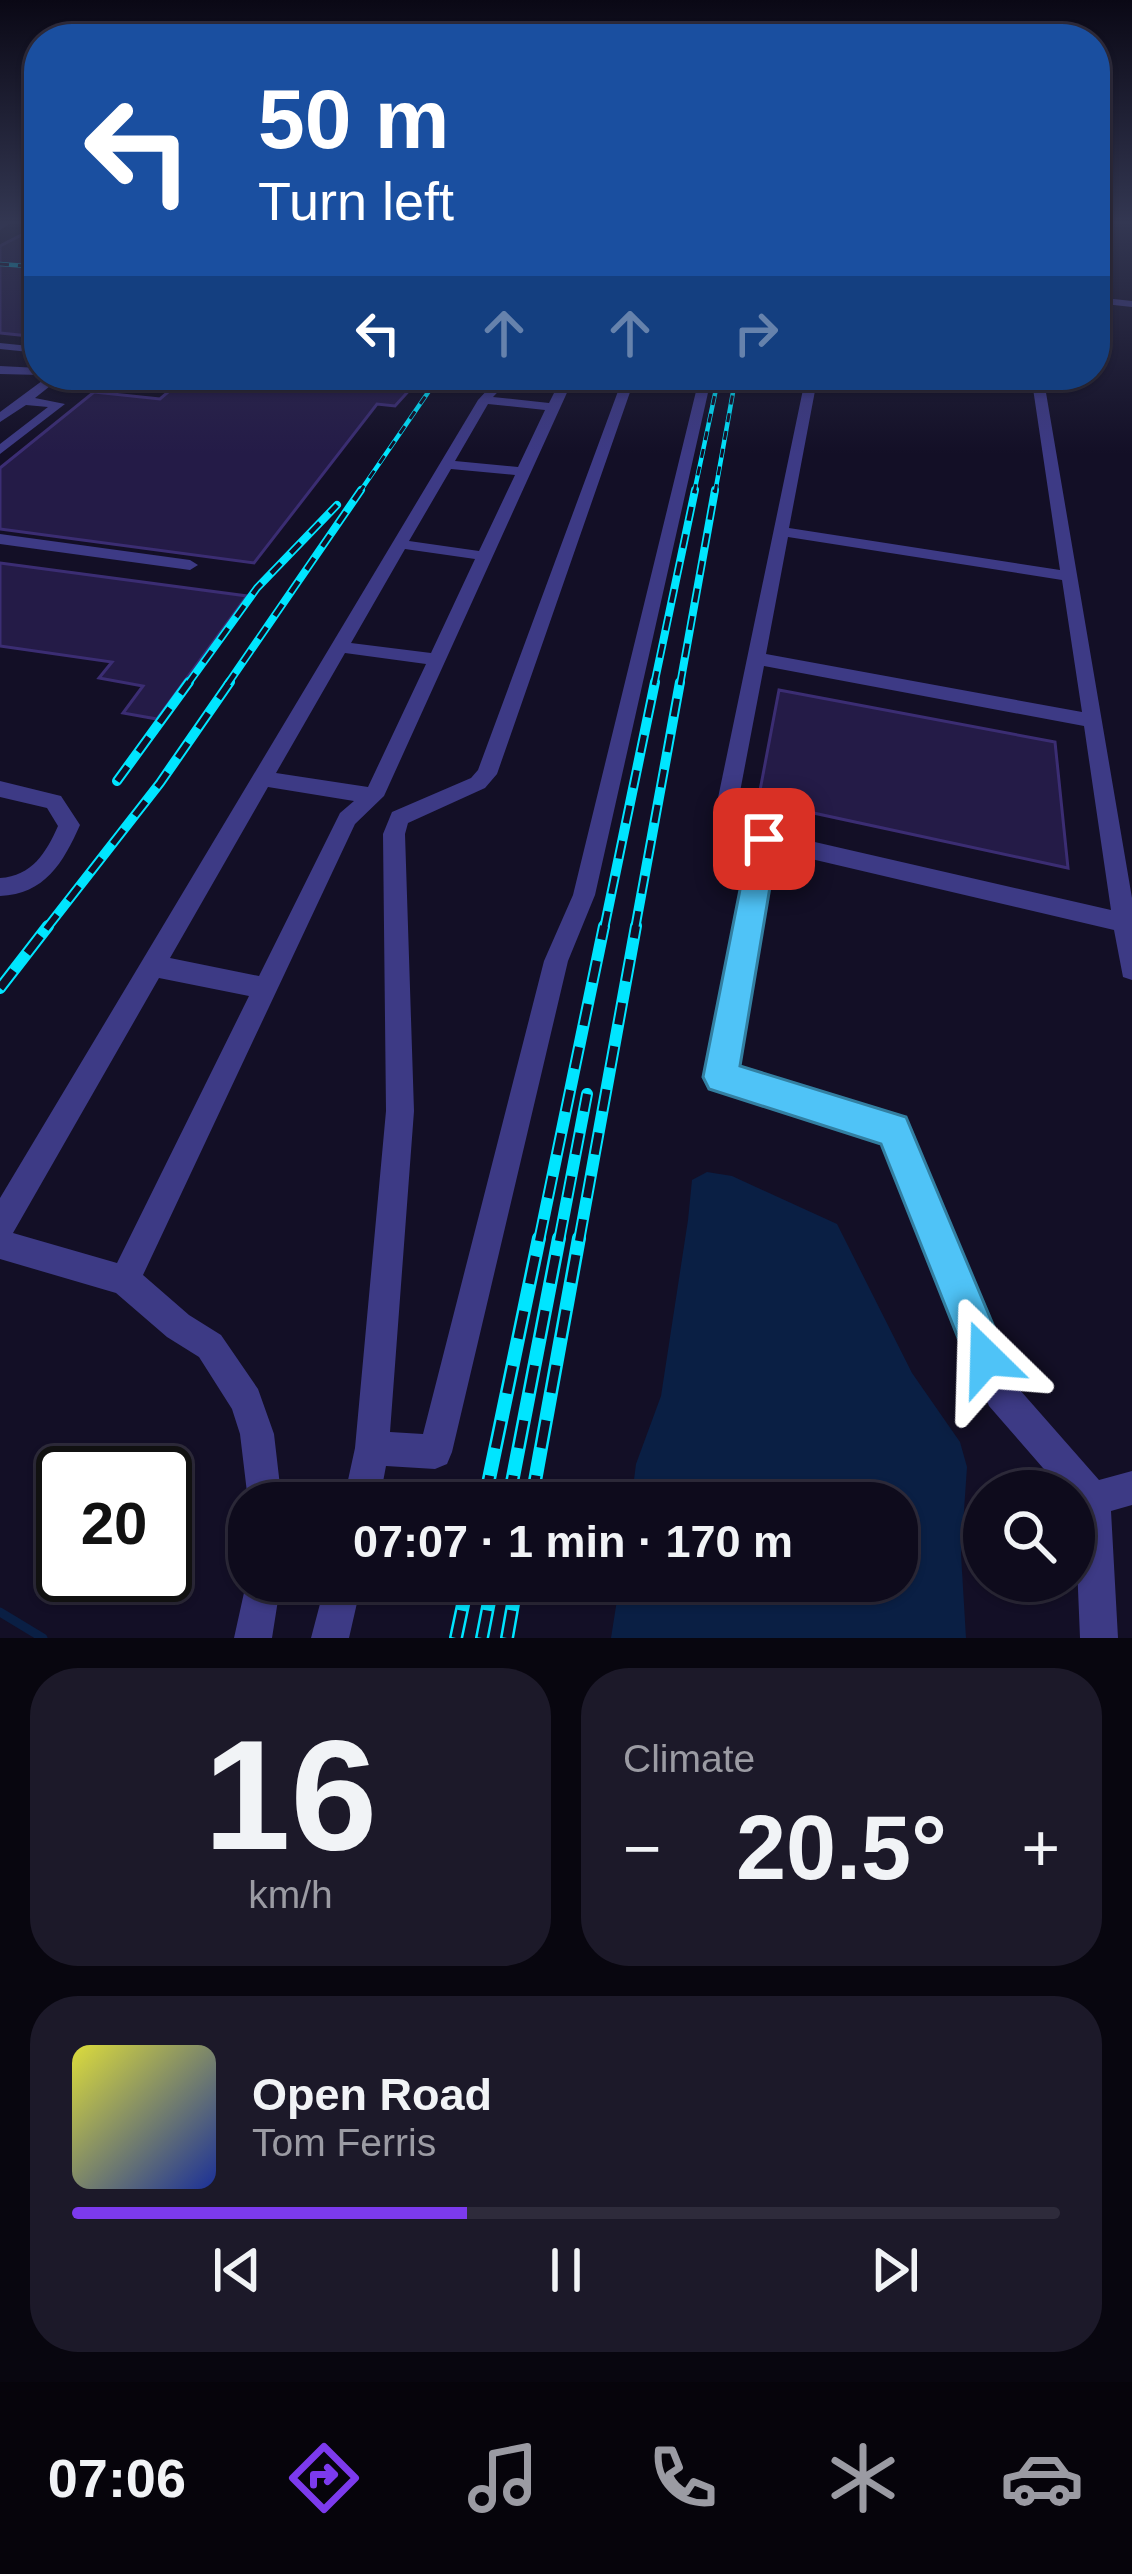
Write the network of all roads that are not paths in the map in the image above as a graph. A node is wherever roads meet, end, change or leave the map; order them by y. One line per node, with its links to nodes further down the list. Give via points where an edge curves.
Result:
1 (38, 390): 8 (street)
2 (494, 390): 9 (street)
3 (562, 390): 10 (street)
4 (625, 390): 37 (street, via 487,774 399,818 394,834 400,1111)
5 (702, 390): 37 (street, via 584,895 556,961 435,1451)
6 (809, 390): 15 (street)
7 (1039, 390): 20 (street)
8 (24, 400): 11 (street); 12 (street, via 59,404)
9 (484, 400): 10 (street); 13 (street)
10 (554, 406): 14 (street)
11 (0, 418)
12 (0, 450)
13 (447, 464): 14 (street); 17 (street)
14 (523, 472): 18 (street)
15 (778, 532): 20 (street); 22 (street)
16 (0, 539): 19 (street)
17 (400, 544): 18 (street); 21 (street)
18 (485, 556): 23 (street)
19 (190, 565)
20 (1070, 576): 24 (street)
21 (340, 646): 23 (street); 25 (street)
22 (755, 658): 24 (street); 28 (street, via 724,822)
23 (436, 660): 27 (street)
24 (1093, 721): 30 (street)
25 (262, 778): 27 (street); 31 (street)
26 (0, 789): 29 (street, via 54,802 69,826 35,880)
27 (374, 796): 33 (street, via 347,819)
28 (764, 839): 30 (street); 38 (street, via 721,1077 893,1130 1001,1394)
29 (0, 887)
30 (1125, 923): 32 (street)
31 (153, 966): 33 (street); 34 (street)
32 (1132, 969)
33 (266, 988): 36 (street)
34 (0, 1226)
35 (0, 1244): 36 (street)
36 (125, 1280): 39 (street, via 210,1346 247,1401)
37 (372, 1448): 40 (street)
38 (1068, 1470)
39 (262, 1482)
40 (365, 1482)
41 (1132, 1488): 42 (street)
42 (1095, 1498)
43 (1095, 1545): 48 (street)
44 (259, 1602): 46 (street)
45 (339, 1602): 47 (street)
46 (253, 1638)
47 (330, 1638)
48 (1099, 1638)

